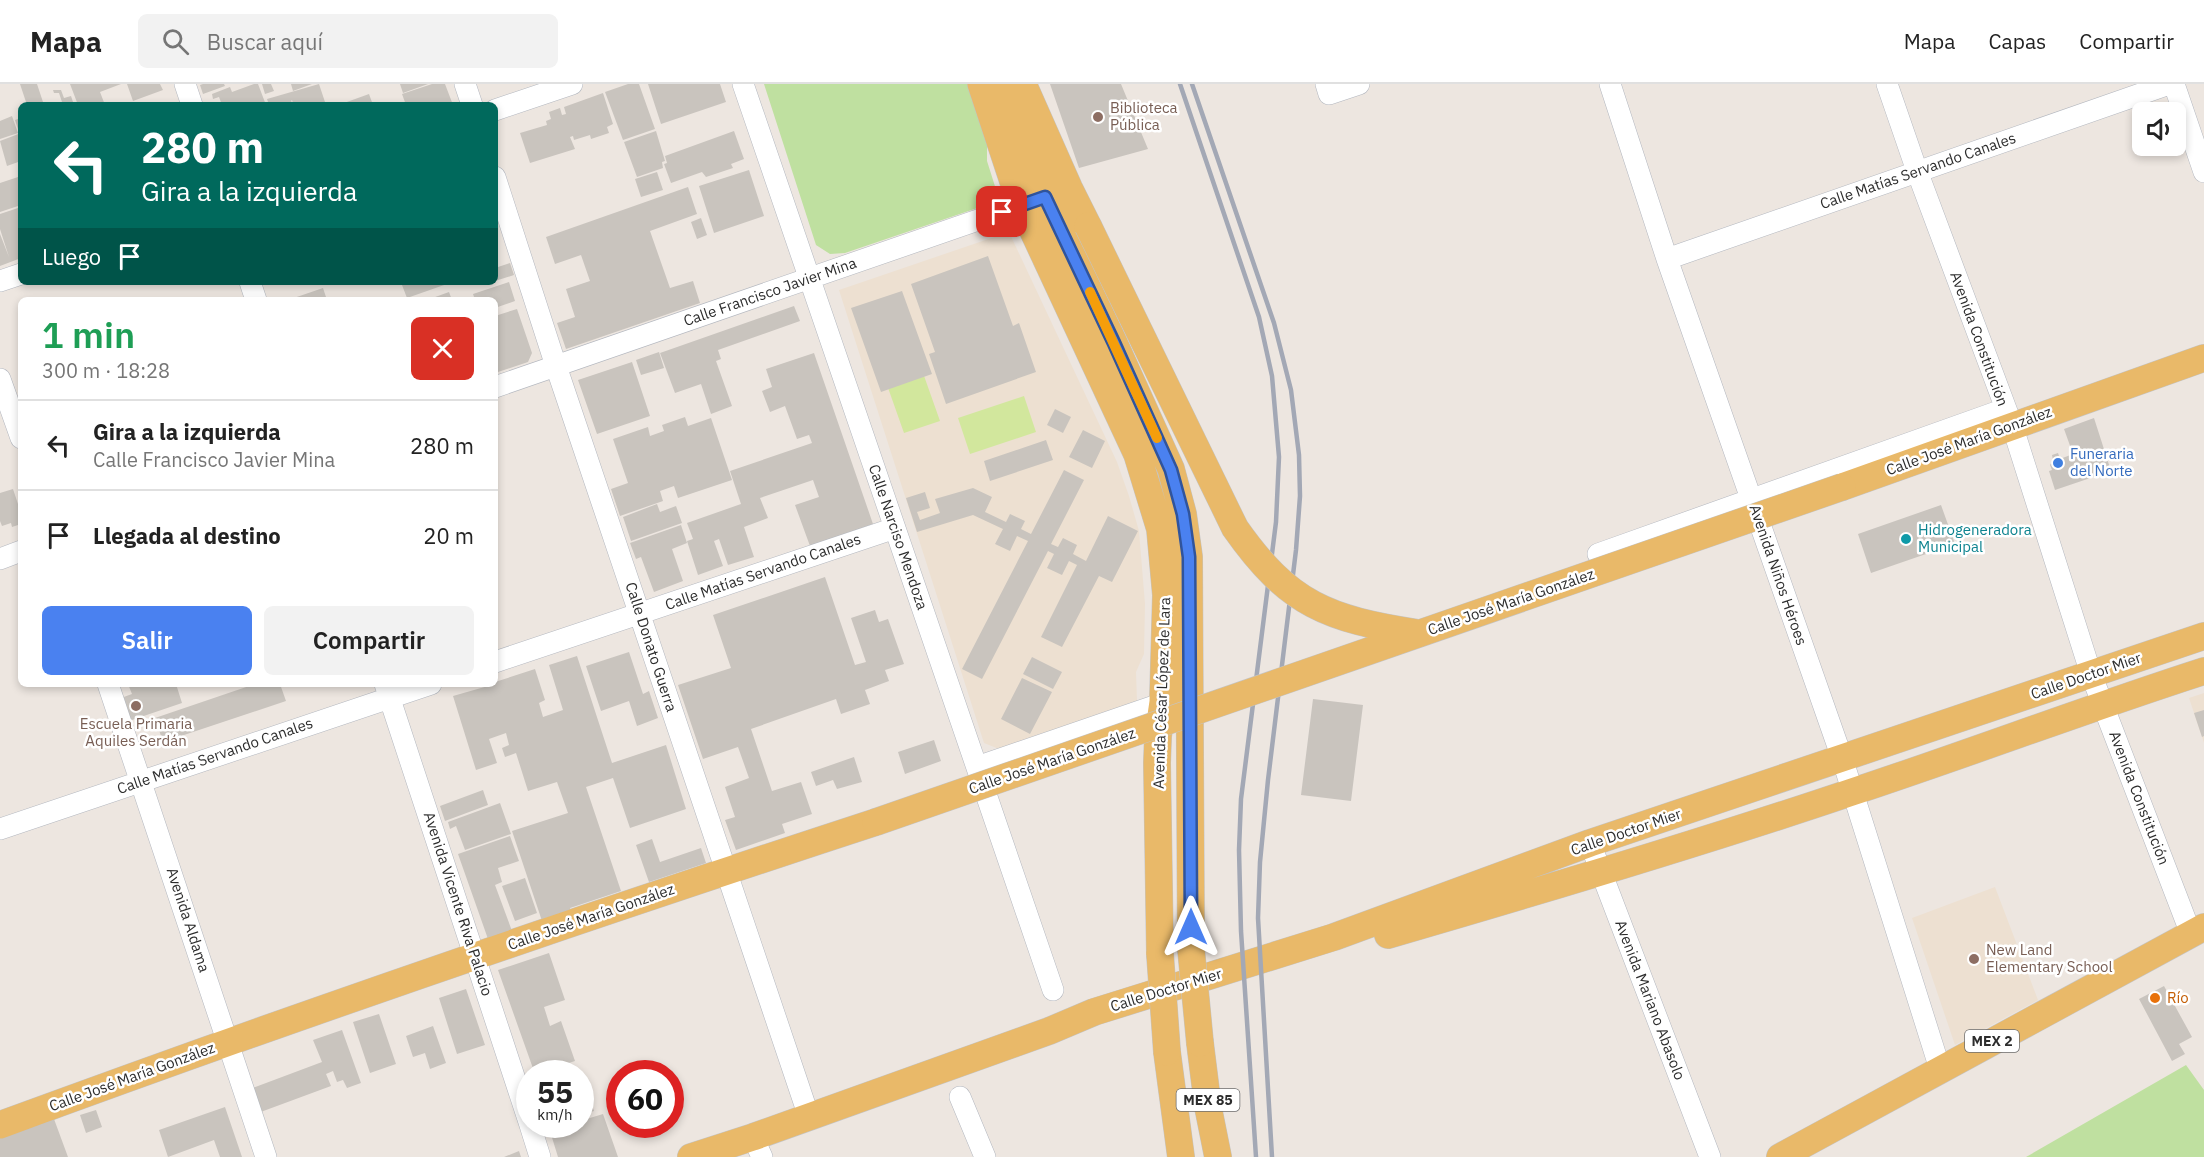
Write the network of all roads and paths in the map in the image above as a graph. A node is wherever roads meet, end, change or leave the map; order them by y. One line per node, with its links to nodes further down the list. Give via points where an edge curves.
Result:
1 (185, 84): 14 (street)
2 (465, 84): 15 (street)
3 (572, 84): 16 (street)
4 (743, 84): 23 (street, Calle Narciso Mendoza)
5 (981, 84): 20 (main road, Avenida César López de Lara / MEX 85)
6 (1006, 84): 20 (main road, Avenida César López de Lara / MEX 85)
7 (1023, 84): 39 (main road, bridge, via 1069,188 1235,528 1253,554 1293,593 1332,615)
8 (1359, 84): 13 (street)
9 (1610, 84): 21 (street, Avenida Niños Héroes)
10 (1887, 84): 17 (street, Avenida Constitución)
11 (2169, 84): 17 (street, Calle Matías Servando Canales)
12 (2174, 84): 18 (street)
13 (1327, 89)
14 (191, 102)
15 (471, 102)
16 (498, 109)
17 (1917, 171): 21 (street, Calle Matías Servando Canales); 29 (street, Avenida Constitución)
18 (2204, 172)
19 (498, 186): 26 (street, Calle Donato Guerra)
20 (1033, 201): 23 (street, Calle Francisco Javier Mina); 31 (main road, Avenida César López de Lara / MEX 85, via 1114,343); 32 (main road, Avenida César López de Lara / MEX 85)
21 (1667, 259): 33 (street, Avenida Niños Héroes)
22 (18, 275): 24 (street)
23 (810, 279): 26 (street, Calle Francisco Javier Mina); 34 (street, Calle Narciso Mendoza)
24 (0, 281)
25 (2204, 358): 29 (main road, Calle José María González)
26 (556, 366): 28 (street, Calle Francisco Javier Mina); 38 (street, Calle Donato Guerra)
27 (0, 379): 30 (street)
28 (498, 386)
29 (2009, 417): 33 (street); 39 (main road, Calle José María González, bridge, via 1842,487); 43 (street, Avenida Constitución)
30 (18, 430)
31 (1171, 470): 32 (main road); 47 (main road, Avenida César López de Lara / MEX 85, via 1189,557)
32 (1145, 479): 48 (main road, Avenida César López de Lara / MEX 85, via 1160,529 1166,595)
33 (1752, 500): 36 (street); 52 (street, Avenida Niños Héroes)
34 (895, 528): 38 (street, Calle Matías Servando Canales); 53 (street, Calle Narciso Mendoza)
35 (18, 552): 37 (street)
36 (1598, 554)
37 (0, 559)
38 (640, 614): 41 (street, Calle Matías Servando Canales); 59 (street, Calle Donato Guerra)
39 (1422, 633): 59 (main road, Calle José María González, bridge)
40 (2204, 636): 43 (main road, Calle Doctor Mier)
41 (498, 661)
42 (2204, 671): 49 (main road, Calle Doctor Mier)
43 (2091, 674): 49 (street, Avenida Constitución); 52 (main road, Calle Doctor Mier)
44 (109, 687): 54 (street, Avenida Aldama)
45 (412, 687): 46 (street, Calle Matías Servando Canales)
46 (387, 691): 54 (street, Calle Matías Servando Canales); 62 (street, Avenida Vicente Riva Palacio)
47 (1190, 695): 48 (street); 50 (main road, Avenida César López de Lara / MEX 85)
48 (1163, 702): 51 (main road, Avenida César López de Lara / MEX 85); 53 (street)
49 (2102, 704): 55 (main road, Calle Doctor Mier); 61 (street, Avenida Constitución)
50 (1190, 730): 51 (street); 78 (main road, Avenida César López de Lara / MEX 85, bridge, via 1191,949 1208,1107)
51 (1158, 736): 56 (street); 77 (main road, Avenida César López de Lara / MEX 85, bridge, via 1160,954 1167,1052)
52 (1842, 758): 55 (street, Avenida Niños Héroes); 58 (main road, Calle Doctor Mier)
53 (977, 767): 56 (street, Calle Narciso Mendoza)
54 (142, 781): 57 (street, Calle Matías Servando Canales); 65 (street, Avenida Aldama)
55 (1852, 792): 60 (main road, Calle Doctor Mier); 66 (street, Avenida Niños Héroes)
56 (986, 795): 63 (street, Calle Narciso Mendoza)
57 (0, 828)
58 (1590, 843): 60 (street, Avenida Mariano Abasolo); 64 (main road, Calle Doctor Mier, via 1334,937 1094,1012)
59 (726, 871): 62 (main road, Calle José María González); 69 (street, Calle Donato Guerra)
60 (1601, 873): 64 (main road, Calle Doctor Mier); 79 (street, Avenida Mariano Abasolo)
61 (2197, 930): 66 (main road, MEX 2)
62 (475, 956): 65 (main road, Calle José María González); 67 (street, Avenida Vicente Riva Palacio)
63 (1053, 990)
64 (1049, 1031): 69 (main road, Calle Doctor Mier)
65 (229, 1042): 70 (main road, Calle José María González); 73 (street, Avenida Aldama)
66 (1940, 1069): 80 (main road, MEX 2)
67 (516, 1082)
68 (960, 1097): 76 (street)
69 (809, 1117): 72 (main road, Calle Doctor Mier)
70 (0, 1125)
71 (534, 1138): 74 (street, Avenida Vicente Riva Palacio)
72 (758, 1147): 75 (main road, Calle Doctor Mier)
73 (266, 1157)
74 (540, 1157)
75 (691, 1157)
76 (985, 1157)
77 (1181, 1157)
78 (1218, 1157)
79 (1710, 1157)
80 (1780, 1157)

